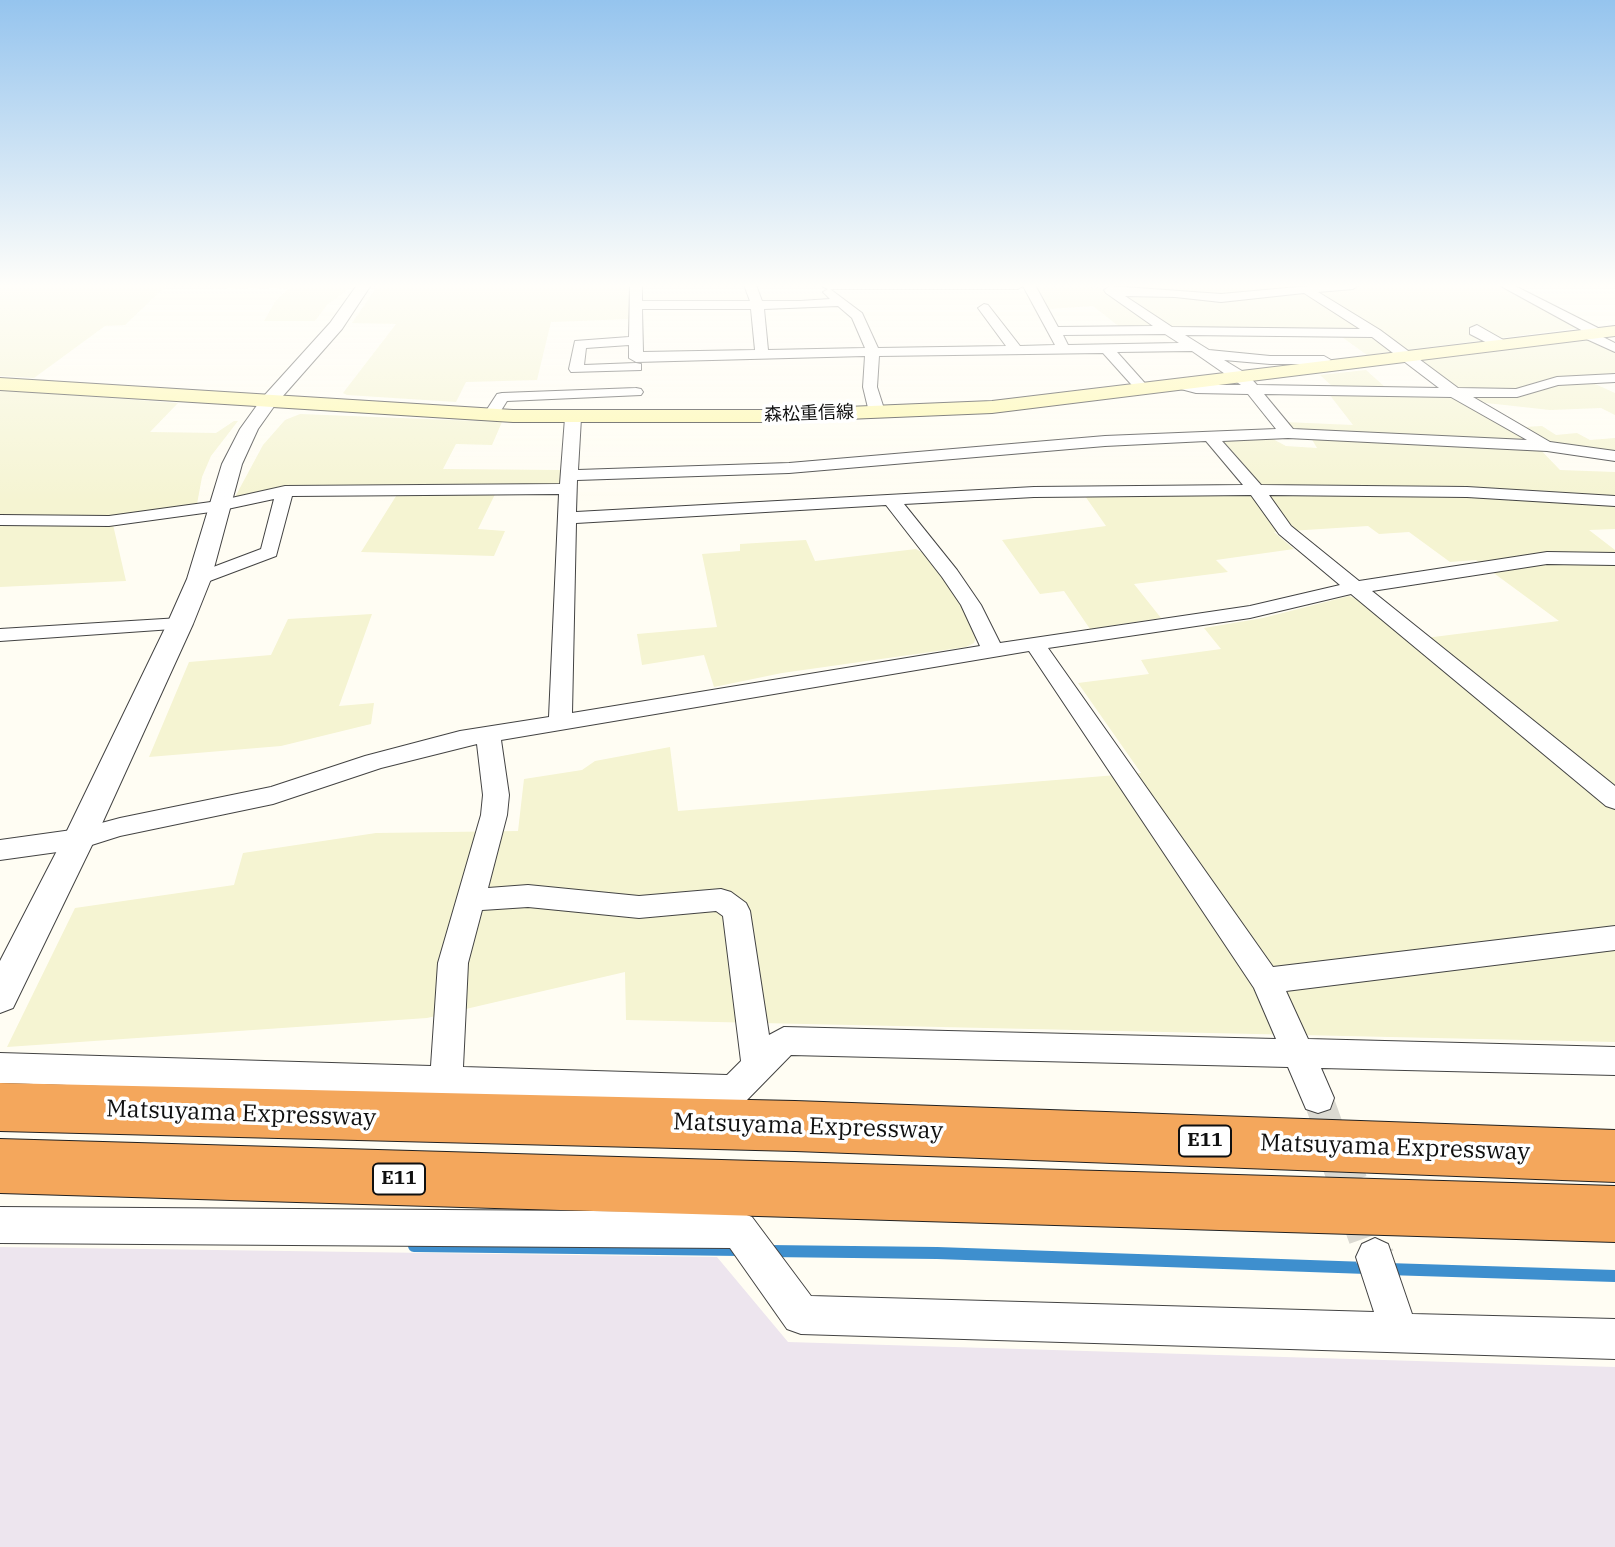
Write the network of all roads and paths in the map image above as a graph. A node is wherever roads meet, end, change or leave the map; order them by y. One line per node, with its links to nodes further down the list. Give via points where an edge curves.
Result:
1 (308, 357): 20 (street)
2 (578, 357): 13 (street, via 576,369)
3 (636, 357): 13 (street)
4 (736, 357): 13 (street)
5 (872, 357): 21 (street, via 870,387)
6 (1114, 357): 18 (street)
7 (1209, 357): 16 (street)
8 (1250, 357): 12 (street)
9 (1320, 357): 12 (street)
10 (1403, 357): 12 (main road, 森松重信線)
11 (1406, 357): 19 (street)
12 (1327, 363): 16 (main road, 森松重信線)
13 (636, 373): 15 (street); 22 (street, via 502,397); 24 (street)
14 (1615, 378): 19 (street, via 1557,381 1517,393)
15 (542, 382)
16 (1247, 383): 18 (main road, 森松重信線); 19 (street); 25 (street)
17 (0, 384): 20 (main road, 森松重信線)
18 (1144, 390): 21 (main road, 森松重信線, via 992,407)
19 (1454, 392): 27 (street)
20 (269, 401): 22 (main road, 森松重信線); 34 (street, via 249,429)
21 (877, 412): 24 (main road, 森松重信線)
22 (492, 414): 23 (main road, 森松重信線)
23 (573, 418): 24 (main road, 森松重信線); 29 (street)
24 (637, 418)
25 (1288, 433): 26 (street); 27 (street)
26 (1210, 436): 29 (street); 30 (street)
27 (1547, 446): 28 (street)
28 (1615, 456)
29 (569, 482): 31 (street); 35 (street)
30 (1256, 490): 32 (street); 33 (street, via 1467,492); 39 (street, via 1285,530)
31 (285, 491): 34 (street); 38 (street, via 269,552)
32 (890, 499): 35 (street); 43 (street, via 950,574)
33 (1615, 501)
34 (218, 506): 36 (street, via 109,521); 38 (street)
35 (567, 518): 44 (street)
36 (0, 520)
37 (1615, 559): 39 (street, via 1547,558)
38 (199, 579): 40 (street)
39 (1357, 587): 42 (street, via 1250,612); 46 (street)
40 (180, 624): 41 (street); 47 (street)
41 (0, 635)
42 (1035, 645): 43 (street); 51 (street)
43 (993, 650): 44 (street)
44 (560, 723): 45 (street)
45 (488, 734): 47 (street, via 410,751 273,795); 49 (street, via 495,805)
46 (1613, 800)
47 (79, 839): 48 (street); 52 (street)
48 (0, 850)
49 (470, 900): 55 (street, via 528,896 639,907 721,900 736,911); 57 (street, via 453,963)
50 (1615, 938): 51 (street)
51 (1266, 981): 53 (street)
52 (0, 996)
53 (1299, 1054): 54 (street); 55 (street, via 784,1041); 58 (street)
54 (1615, 1061)
55 (758, 1067): 57 (street, via 734,1090)
56 (0, 1068): 57 (street)
57 (446, 1081)
58 (1318, 1098)
59 (0, 1107): 60 (highway, Matsuyama Expressway / E11, via 794,1126)
60 (1615, 1156)
61 (0, 1166): 62 (highway, E11)
62 (1615, 1214)
63 (0, 1225): 65 (street, via 739,1230 802,1315)
64 (1375, 1257): 65 (street)
65 (1399, 1332): 66 (street)
66 (1615, 1339)

